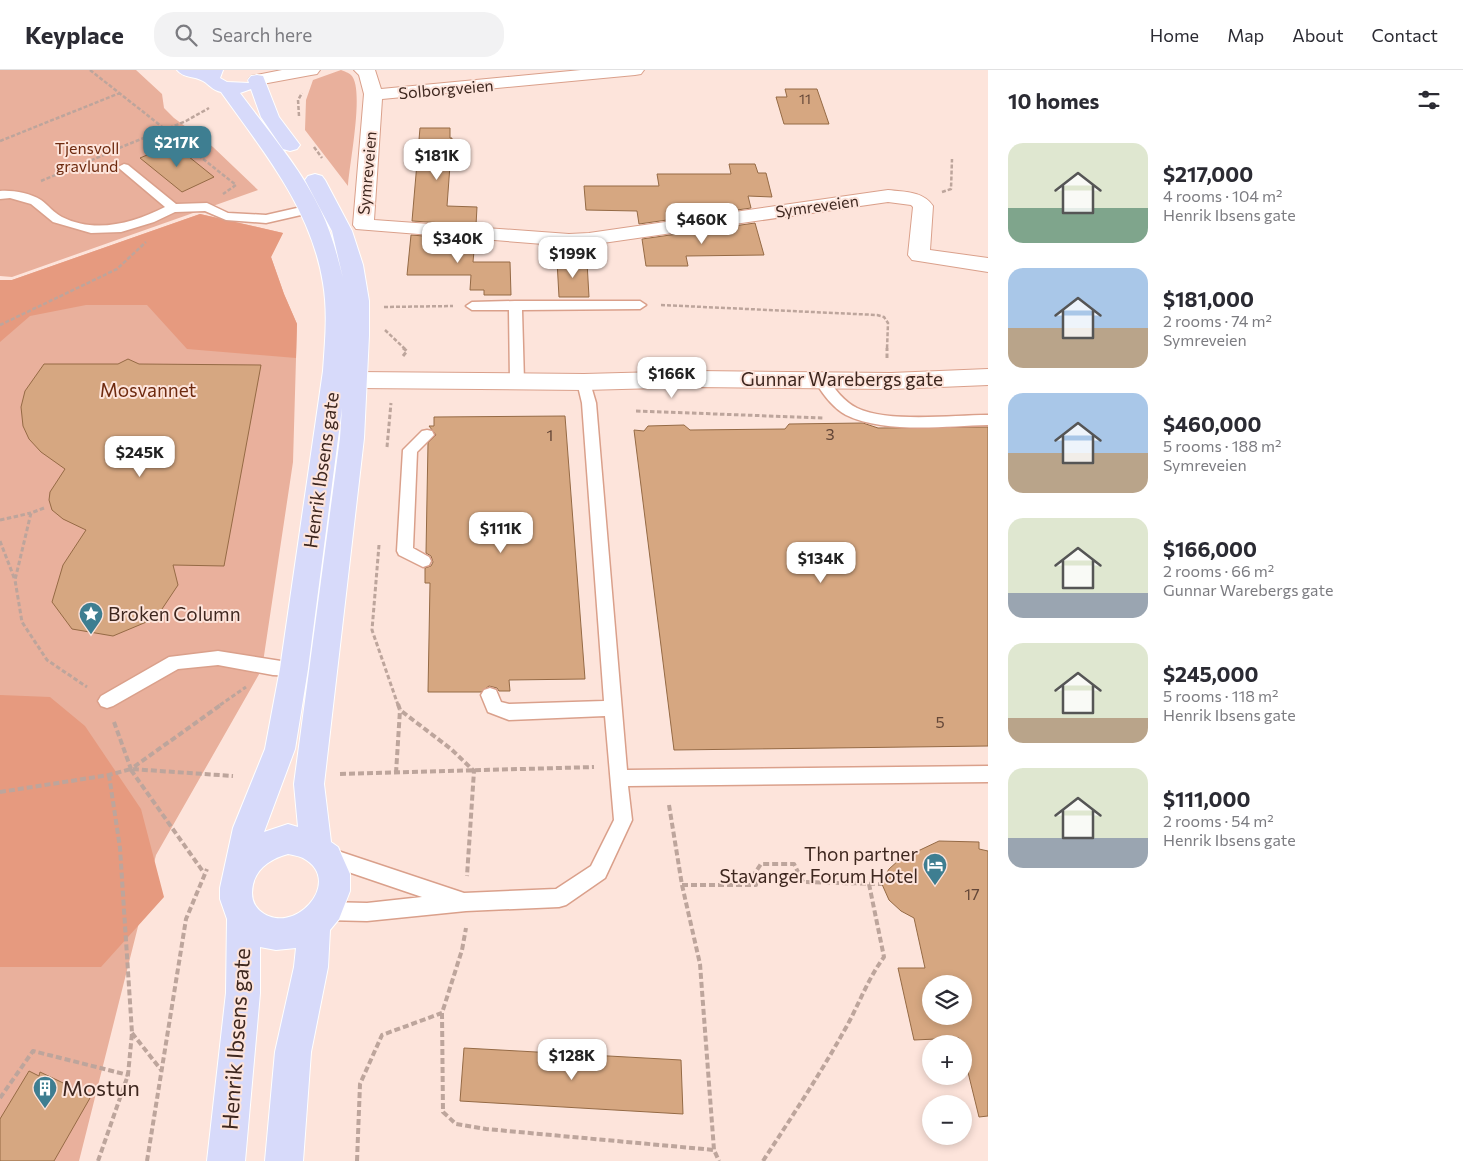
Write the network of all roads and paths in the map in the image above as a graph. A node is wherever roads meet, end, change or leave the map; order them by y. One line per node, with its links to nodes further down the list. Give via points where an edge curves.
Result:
1 (90, 70): 10 (path)
2 (186, 70): 6 (main road)
3 (311, 70): 7 (street)
4 (363, 70): 11 (street, Solborgveien, via 367,72)
5 (635, 70): 11 (street, Solborgveien, via 437,91)
6 (212, 74): 9 (main road, via 216,84)
7 (258, 77): 9 (main road, via 244,87); 33 (main road, Henrik Ibsens gate, via 270,116 320,187 342,231 358,301)
8 (304, 87): 13 (path, via 298,100)
9 (227, 88): 24 (main road, Henrik Ibsens gate, via 291,176)
10 (120, 93): 14 (path); 15 (path)
11 (373, 94): 21 (street, Symreveien, via 363,225 575,240 879,197 901,196)
12 (209, 108): 14 (path)
13 (300, 119)
14 (164, 129): 20 (path); 22 (path, via 236,185)
15 (0, 141)
16 (311, 143): 17 (path)
17 (322, 158)
18 (952, 159): 21 (path, via 951,189)
19 (124, 167): 23 (lane)
20 (5, 194): 25 (lane, via 35,201 57,219 91,228 121,228)
21 (918, 200): 26 (street, via 924,210 919,255)
22 (207, 207): 23 (lane); 24 (lane, via 226,216 266,219)
23 (174, 208): 25 (lane)
24 (310, 209): 51 (main road, Henrik Ibsens gate, via 334,283 338,321 334,371)
25 (162, 214): 31 (path, via 154,237 117,269)
26 (988, 265)
27 (515, 305): 28 (lane); 29 (lane); 36 (lane)
28 (640, 305): 35 (path, via 877,314 888,323 887,366)
29 (472, 306): 30 (path)
30 (381, 307)
31 (0, 325)
32 (988, 377): 35 (street, Gunnar Warebergs gate)
33 (356, 380): 36 (street, Gunnar Warebergs gate); 67 (main road, Henrik Ibsens gate, via 352,438 309,784)
34 (822, 381): 35 (street, Gunnar Warebergs gate); 37 (street, Gunnar Warebergs gate, via 697,379); 41 (lane, via 829,392 851,411 886,420)
35 (891, 381)
36 (517, 382): 37 (street, Gunnar Warebergs gate)
37 (584, 382): 54 (lane, via 589,402)
38 (391, 402): 43 (path)
39 (636, 411): 40 (path)
40 (826, 418)
41 (988, 420)
42 (428, 436): 49 (lane, via 410,450 405,551)
43 (386, 448)
44 (44, 508): 45 (path)
45 (30, 513): 46 (path); 50 (path)
46 (0, 520)
47 (0, 541): 50 (path)
48 (379, 544): 55 (path, via 372,630)
49 (423, 561)
50 (15, 580): 53 (path, via 22,622 47,660)
51 (283, 669): 53 (lane, via 218,658 175,662); 57 (path); 68 (main road, Henrik Ibsens gate, via 280,749 249,828)
52 (490, 695): 54 (lane, via 494,707 509,712)
53 (107, 701): 57 (path)
54 (613, 708): 64 (lane)
55 (400, 710): 58 (path); 59 (path)
56 (598, 767): 58 (path)
57 (131, 769): 60 (path); 63 (path); 79 (path, via 204,873 186,919)
58 (474, 771): 59 (path); 69 (path)
59 (396, 773): 61 (path)
60 (109, 774): 65 (path); 78 (path, via 120,848)
61 (332, 774)
62 (988, 774): 64 (lane)
63 (233, 776)
64 (619, 778): 73 (lane, via 624,820 598,872 559,898)
65 (0, 792)
66 (669, 804): 72 (path)
67 (321, 851): 68 (main road, via 302,841 273,843 247,860); 73 (lane); 75 (main road, via 333,868 335,882 332,897)
68 (239, 873): 74 (main road, via 236,904)
69 (467, 878)
70 (868, 884): 71 (path); 72 (path, via 803,882 794,864 762,864 755,873 756,885); 89 (path, via 884,957 875,968 852,1018 815,1083)
71 (882, 884)
72 (682, 885): 82 (path, via 700,964)
73 (466, 902): 75 (lane)
74 (243, 917): 75 (main road, via 254,928 268,934 284,935 300,931); 85 (main road, Henrik Ibsens gate, via 243,993)
75 (320, 917): 86 (main road, via 293,1052)
76 (466, 922): 77 (path, via 462,950)
77 (442, 1013): 82 (path, via 443,1112 454,1124); 87 (path, via 382,1035 360,1084)
78 (132, 1033): 79 (path); 80 (path)
79 (162, 1071): 84 (path)
80 (128, 1075): 81 (path, via 34,1051); 83 (path)
81 (0, 1098)
82 (714, 1150): 88 (path)
83 (98, 1161)
84 (147, 1161)
85 (226, 1161)
86 (284, 1161)
87 (357, 1161)
88 (719, 1161)
89 (763, 1161)

